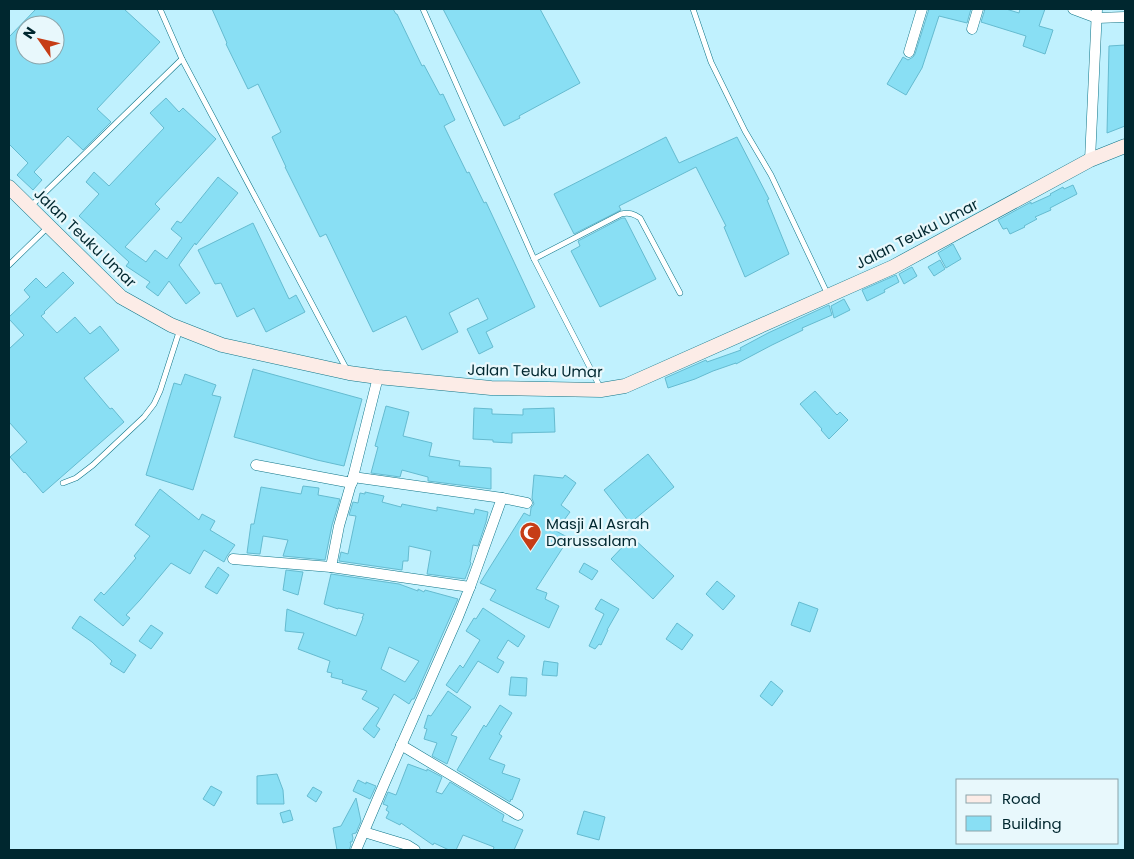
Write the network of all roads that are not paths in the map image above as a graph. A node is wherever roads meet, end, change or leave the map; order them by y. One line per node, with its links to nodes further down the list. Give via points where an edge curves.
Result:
1 (160, 9): 11 (lane)
2 (423, 9): 17 (lane)
3 (693, 9): 20 (lane, via 711,62 745,131 772,175)
4 (922, 9): 10 (street)
5 (978, 9): 9 (street)
6 (1073, 9): 7 (street)
7 (1097, 14): 8 (street); 13 (street)
8 (1125, 16)
9 (972, 30)
10 (909, 52)
11 (182, 59): 15 (lane); 22 (lane)
12 (1125, 146): 13 (main road, Jalan Teuku Umar)
13 (1090, 160): 20 (main road, Jalan Teuku Umar, via 893,267)
14 (9, 187): 15 (main road, Jalan Teuku Umar)
15 (30, 208): 16 (main road, Jalan Teuku Umar)
16 (49, 226): 18 (lane); 21 (main road, Jalan Teuku Umar, via 121,297)
17 (534, 259): 19 (lane, via 622,214 635,214); 24 (lane)
18 (9, 265)
19 (680, 293)
20 (828, 295): 24 (main road, Jalan Teuku Umar, via 625,386)
21 (180, 328): 22 (main road, Jalan Teuku Umar, via 222,345); 27 (lane, via 154,404 93,464 76,478)
22 (349, 373): 23 (main road, Jalan Teuku Umar)
23 (378, 377): 24 (main road, Jalan Teuku Umar, via 491,388); 26 (street)
24 (601, 390)
25 (256, 465): 26 (street)
26 (352, 480): 28 (street); 31 (street)
27 (62, 483)
28 (502, 498): 29 (street); 32 (street)
29 (527, 503)
30 (233, 559): 31 (street)
31 (331, 567): 32 (street)
32 (470, 586): 33 (street)
33 (401, 745): 34 (street); 35 (street)
34 (518, 815)
35 (364, 832): 36 (street); 37 (street)
36 (356, 850)
37 (415, 850)

